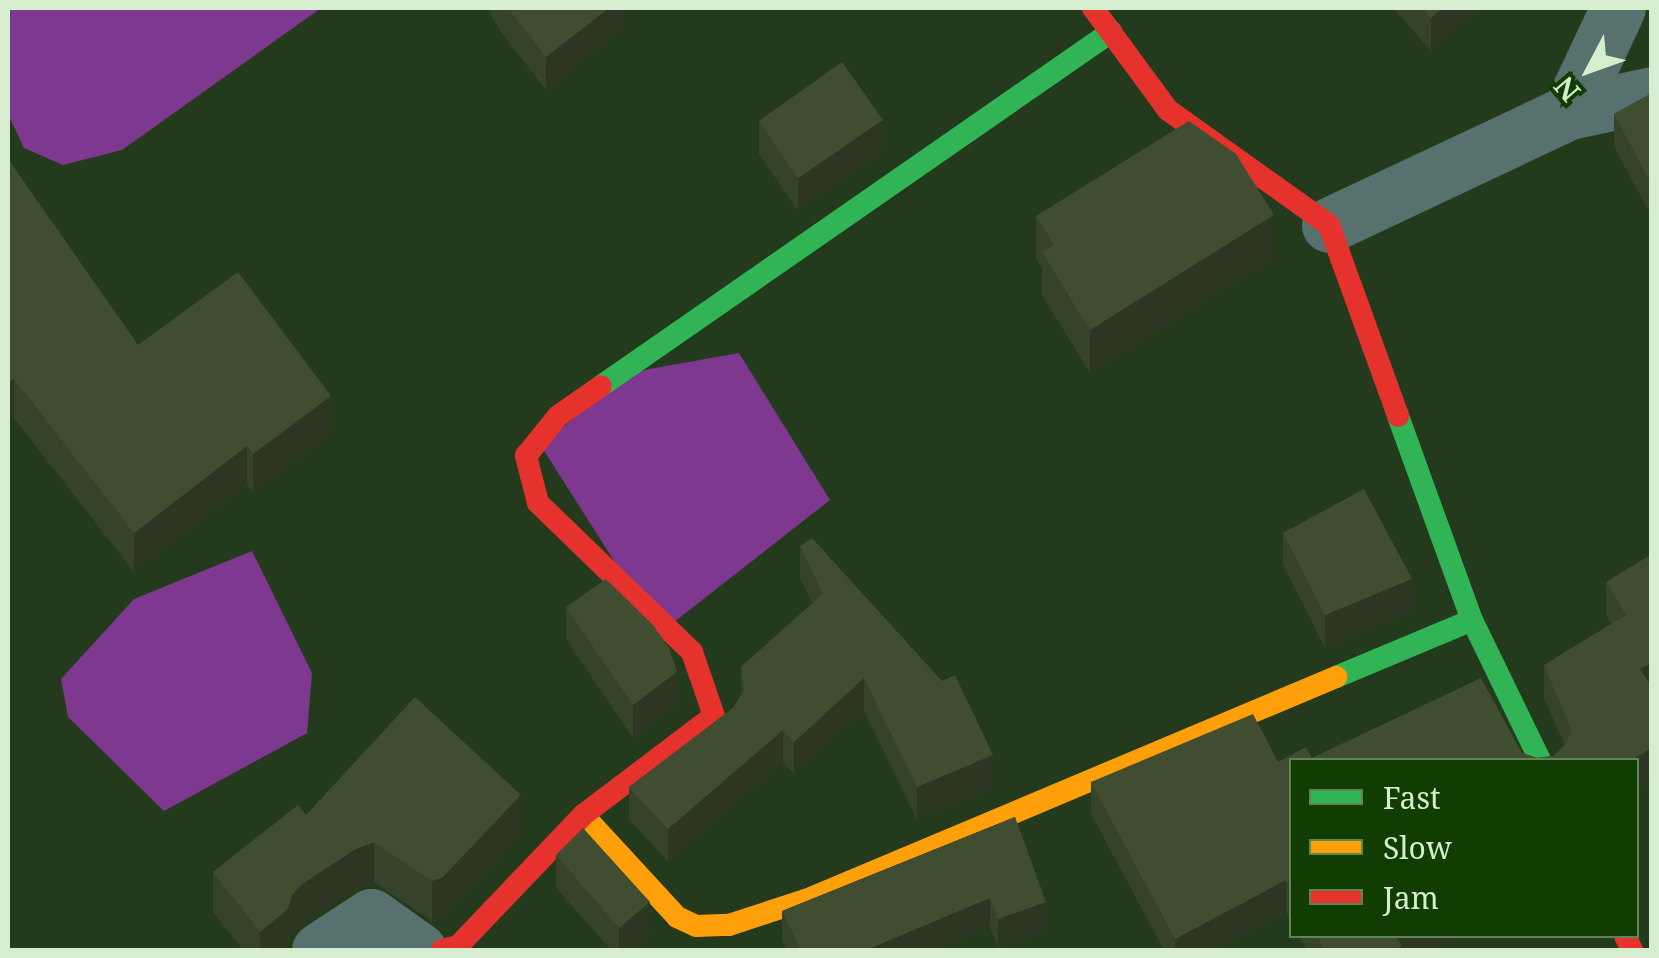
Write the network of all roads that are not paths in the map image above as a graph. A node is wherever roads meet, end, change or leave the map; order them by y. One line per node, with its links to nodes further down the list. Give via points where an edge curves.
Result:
1 (1092, 8): 3 (street)
2 (1618, 8): 5 (street)
3 (1111, 32): 6 (street, via 1168,110); 9 (street, via 558,416 526,456 538,503 692,652 714,716)
4 (1652, 94): 5 (street)
5 (1569, 112): 6 (street)
6 (1329, 225): 7 (street)
7 (1472, 620): 8 (street); 9 (street, via 811,898 729,925 696,926 678,916)
8 (1539, 758)
9 (583, 814): 12 (street, via 458,946)
10 (318, 950): 11 (street, via 371,916)
11 (418, 950)
12 (442, 950)

